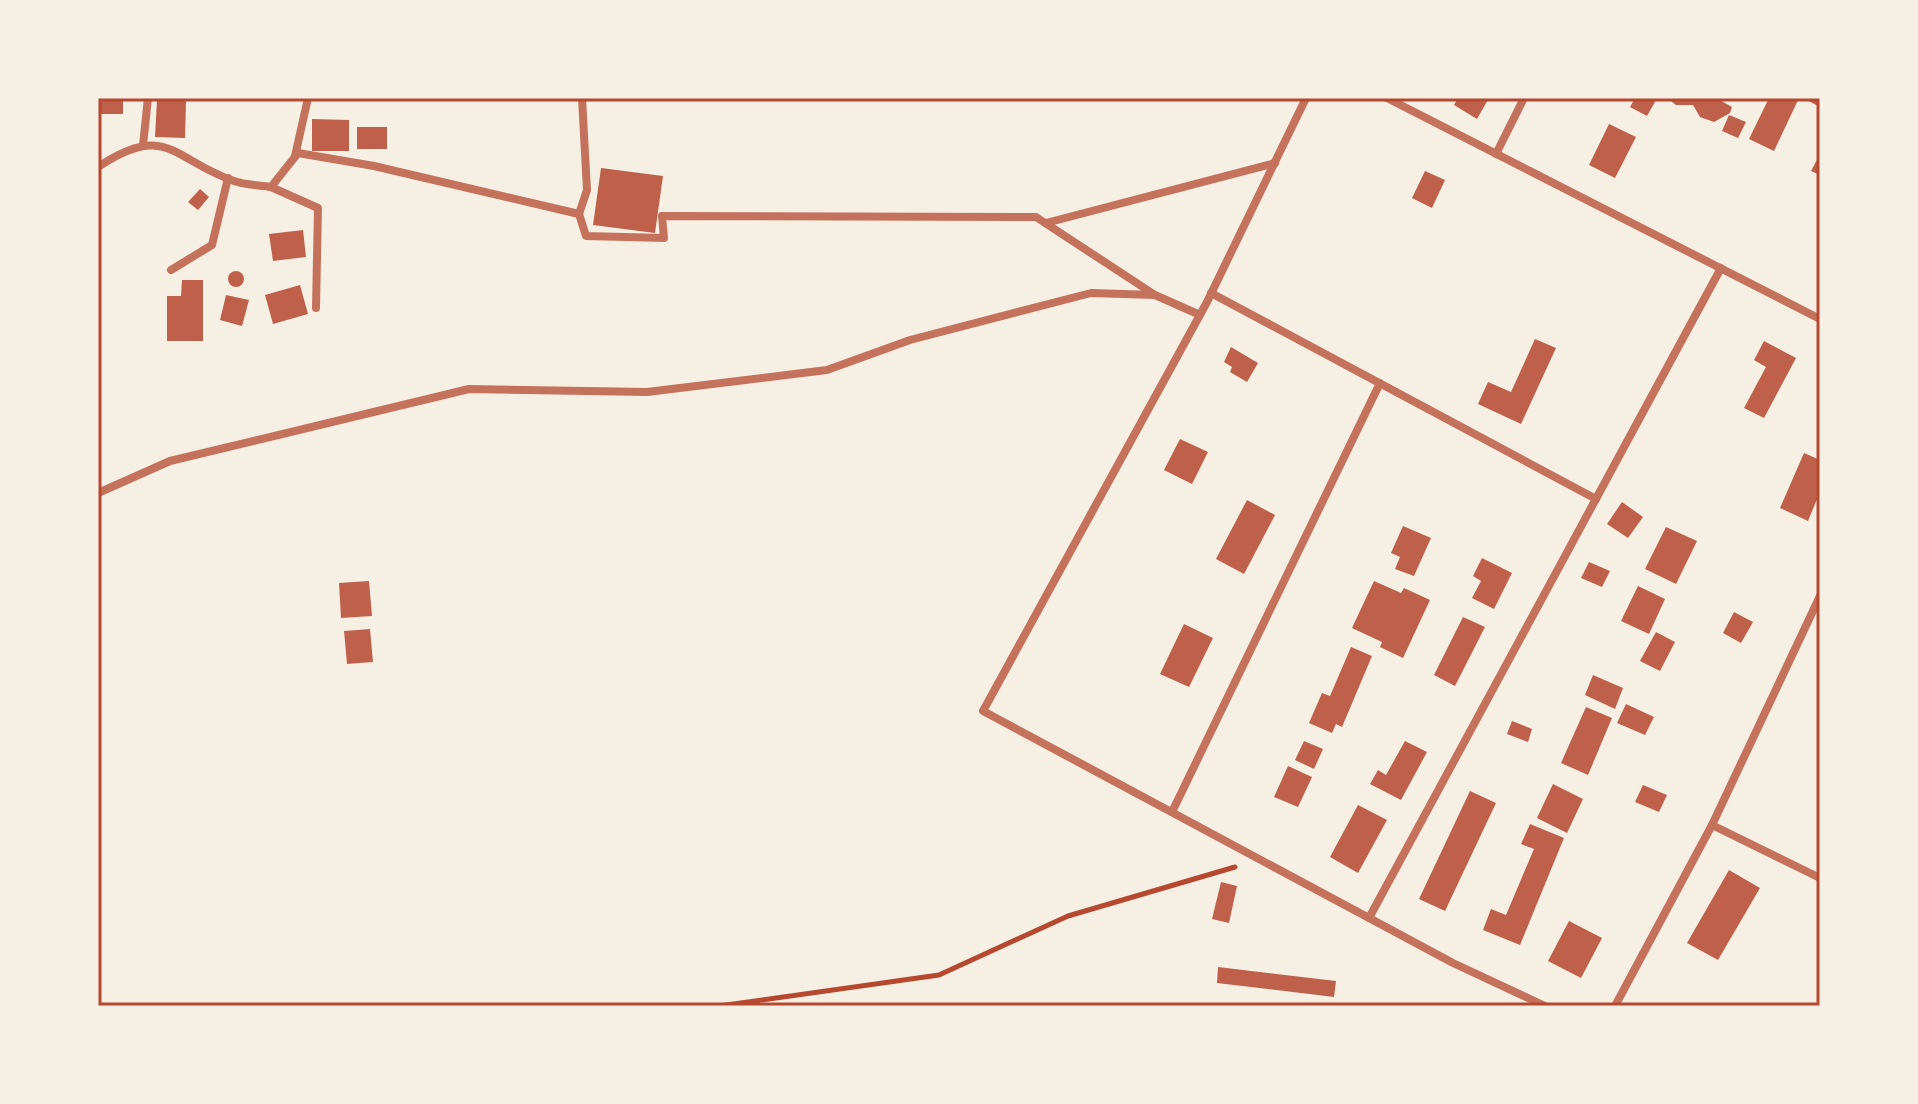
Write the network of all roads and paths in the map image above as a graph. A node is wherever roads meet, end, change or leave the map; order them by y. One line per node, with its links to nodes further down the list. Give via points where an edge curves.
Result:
1 (148, 98): 7 (street)
2 (308, 98): 9 (street)
3 (582, 98): 14 (street, via 587,190)
4 (1306, 98): 10 (street)
5 (1387, 98): 8 (street)
6 (1524, 98): 8 (street)
7 (143, 145): 11 (street); 12 (street, via 171,147)
8 (1496, 154): 16 (street)
9 (294, 159): 13 (street); 14 (street, via 298,153 374,166)
10 (1275, 163): 15 (street); 18 (street)
11 (98, 167)
12 (228, 178): 13 (street); 17 (street, via 212,245)
13 (271, 187): 20 (street, via 318,208)
14 (579, 214): 15 (street, via 586,236 664,238 662,216 1036,217)
15 (1046, 223): 19 (street)
16 (1721, 268): 22 (street); 25 (street)
17 (171, 270)
18 (1211, 293): 21 (street); 23 (street)
19 (1155, 295): 21 (street); 24 (street, via 1091,293 910,340 827,370 647,392 469,389 170,461)
20 (316, 308)
21 (1200, 315): 27 (street, via 983,711)
22 (1820, 319)
23 (1380, 383): 25 (street); 27 (street)
24 (98, 493)
25 (1596, 499): 31 (street)
26 (1820, 596): 28 (street)
27 (1172, 812): 29 (street)
28 (1712, 825): 30 (street); 34 (street)
29 (1247, 853): 31 (street); 32 (path, via 1234,869 1068,916 939,975)
30 (1820, 878)
31 (1369, 918): 33 (street)
32 (719, 1006)
33 (1545, 1006)
34 (1615, 1006)

